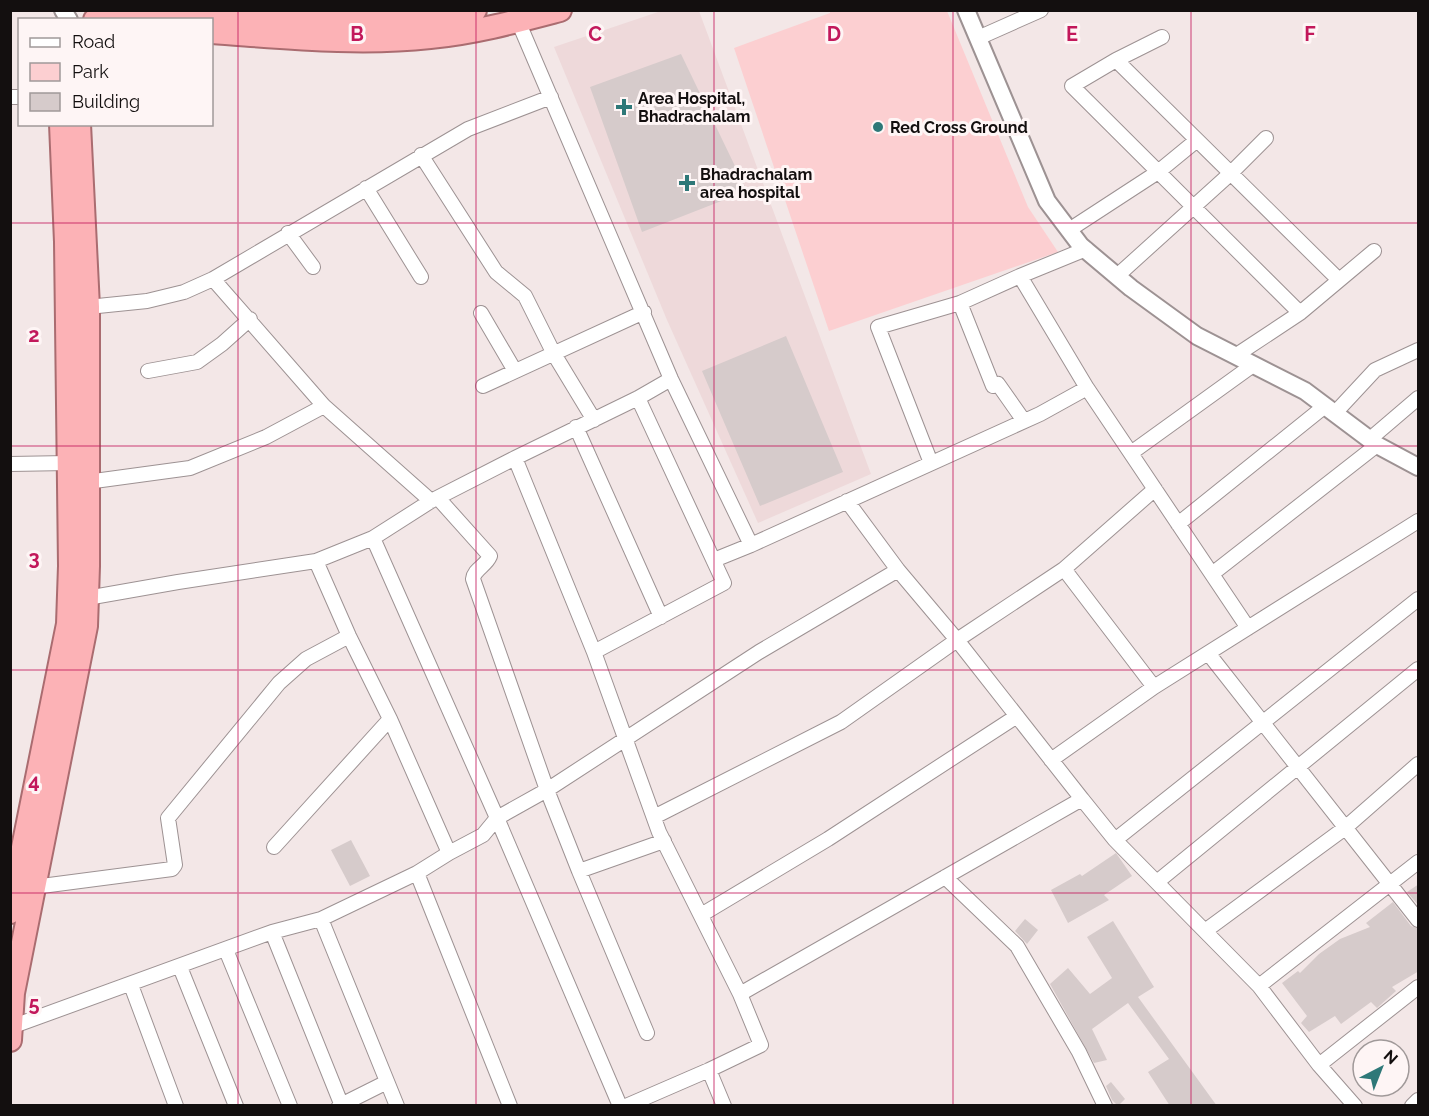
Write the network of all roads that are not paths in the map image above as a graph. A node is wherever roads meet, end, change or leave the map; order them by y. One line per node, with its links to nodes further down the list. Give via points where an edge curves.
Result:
1 (475, 10): 5 (highway, via 429,19)
2 (560, 10): 6 (highway)
3 (966, 10): 10 (street)
4 (1041, 10): 10 (street)
5 (380, 16): 7 (highway, via 291,19 124,11)
6 (517, 16): 8 (highway, via 431,37 372,40); 12 (street)
7 (100, 18)
8 (213, 32)
9 (1162, 37): 11 (street)
10 (978, 38): 22 (street, via 1047,201)
11 (1116, 60): 16 (street); 18 (street, via 1072,86)
12 (551, 98): 17 (street, via 468,129); 34 (street)
13 (61, 126): 57 (highway)
14 (79, 126): 33 (highway)
15 (1266, 138): 19 (street)
16 (1197, 140): 18 (street); 19 (street)
17 (421, 155): 20 (street); 39 (street, via 496,272 525,296)
18 (1158, 172): 21 (street); 22 (street)
19 (1231, 173): 21 (street); 31 (street)
20 (366, 188): 23 (street); 29 (street)
21 (1193, 207): 28 (street); 36 (street)
22 (1069, 230): 24 (street)
23 (288, 233): 26 (street); 30 (street)
24 (1086, 249): 27 (street); 28 (street)
25 (1374, 250): 31 (street)
26 (313, 267)
27 (1020, 276): 32 (street); 46 (street)
28 (1117, 276): 40 (street, via 1197,336)
29 (421, 277)
30 (213, 279): 33 (street, via 184,292 147,301); 37 (street)
31 (1339, 280): 36 (street)
32 (960, 303): 52 (street, via 993,386 998,384); 58 (street, via 878,327)
33 (88, 307): 61 (highway)
34 (644, 312): 39 (street); 44 (street)
35 (481, 313): 43 (street)
36 (1300, 313): 40 (street)
37 (250, 319): 42 (street, via 197,363); 49 (street)
38 (1419, 350): 50 (street, via 1375,370)
39 (554, 354): 43 (street); 51 (street)
40 (1235, 356): 41 (street)
41 (1253, 365): 50 (street, via 1305,391); 55 (street)
42 (148, 371)
43 (515, 371): 45 (street)
44 (671, 379): 47 (street); 68 (street)
45 (483, 386)
46 (1087, 388): 52 (street); 55 (street)
47 (638, 398): 51 (street); 69 (street)
48 (1419, 398): 54 (street)
49 (324, 406): 61 (street, via 266,437 190,468); 63 (street)
50 (1330, 410): 54 (street); 66 (street)
51 (594, 420): 53 (street)
52 (1024, 421): 58 (street)
53 (576, 427): 56 (street); 76 (street)
54 (1373, 442): 60 (street); 73 (street)
55 (1131, 453): 62 (street)
56 (515, 458): 63 (street); 80 (street)
57 (68, 463): 59 (street); 107 (highway, via 68,624)
58 (931, 463): 64 (street)
59 (10, 464)
60 (1419, 467)
61 (87, 482): 74 (highway)
62 (1155, 489): 66 (street); 71 (street)
63 (435, 499): 67 (street); 91 (street, via 490,556 473,579)
64 (847, 501): 68 (street); 72 (street)
65 (1419, 521): 77 (street)
66 (1178, 524): 73 (street)
67 (373, 538): 70 (street); 94 (street)
68 (751, 545): 69 (street)
69 (714, 560): 76 (street, via 724,583)
70 (316, 561): 74 (street); 78 (street)
71 (1064, 569): 79 (street); 83 (street)
72 (898, 570): 79 (street); 87 (street, via 759,652)
73 (1212, 574): 77 (street)
74 (87, 598): 106 (highway, via 78,676)
75 (1419, 599): 86 (street)
76 (661, 617): 80 (street)
77 (1248, 628): 81 (street)
78 (349, 636): 85 (street); 106 (street, via 306,659 279,683 168,818 175,865 172,868)
79 (957, 640): 84 (street); 93 (street, via 841,722)
80 (594, 652): 87 (street)
81 (1208, 653): 83 (street); 86 (street)
82 (1419, 669): 90 (street)
83 (1154, 687): 88 (street)
84 (1017, 716): 88 (street); 108 (street, via 828,839)
85 (390, 719): 98 (street); 99 (street)
86 (1262, 723): 90 (street); 96 (street)
87 (626, 739): 91 (street); 93 (street)
88 (1051, 760): 92 (street)
89 (1419, 764): 95 (street)
90 (1298, 768): 95 (street); 104 (street)
91 (547, 790): 94 (street); 101 (street)
92 (1082, 799): 96 (street); 103 (street)
93 (654, 817): 97 (street)
94 (498, 818): 99 (street, via 483,835); 132 (street)
95 (1345, 828): 105 (street); 112 (street)
96 (1115, 840): 104 (street)
97 (664, 841): 101 (street); 108 (street)
98 (274, 847)
99 (449, 853): 102 (street)
100 (1419, 862): 105 (street)
101 (579, 871): 120 (street)
102 (417, 873): 109 (street); 131 (street)
103 (945, 877): 118 (street); 135 (street, via 1017,946)
104 (1157, 882): 112 (street)
105 (1390, 884): 110 (street); 116 (street)
106 (34, 887): 119 (highway, via 13,993)
107 (10, 912)
108 (701, 915): 118 (street)
109 (321, 919): 111 (street); 124 (street)
110 (1419, 920)
111 (272, 932): 113 (street); 126 (street)
112 (1205, 932): 116 (street)
113 (225, 950): 114 (street); 129 (street)
114 (180, 967): 115 (street); 128 (street)
115 (131, 985): 119 (street); 127 (street)
116 (1259, 986): 122 (street)
117 (1419, 987): 122 (street)
118 (740, 994): 123 (street, via 761,1045)
119 (11, 1027): 121 (highway)
120 (647, 1033)
121 (10, 1040)
122 (1318, 1065): 136 (street)
123 (709, 1070): 133 (street); 134 (street)
124 (387, 1082): 126 (street); 130 (street)
125 (1419, 1100): 137 (street)
126 (341, 1105)
127 (176, 1106)
128 (236, 1106)
129 (290, 1106)
130 (397, 1106)
131 (510, 1106)
132 (620, 1106)
133 (626, 1106)
134 (724, 1106)
135 (1106, 1106)
136 (1355, 1106)
137 (1412, 1106)

